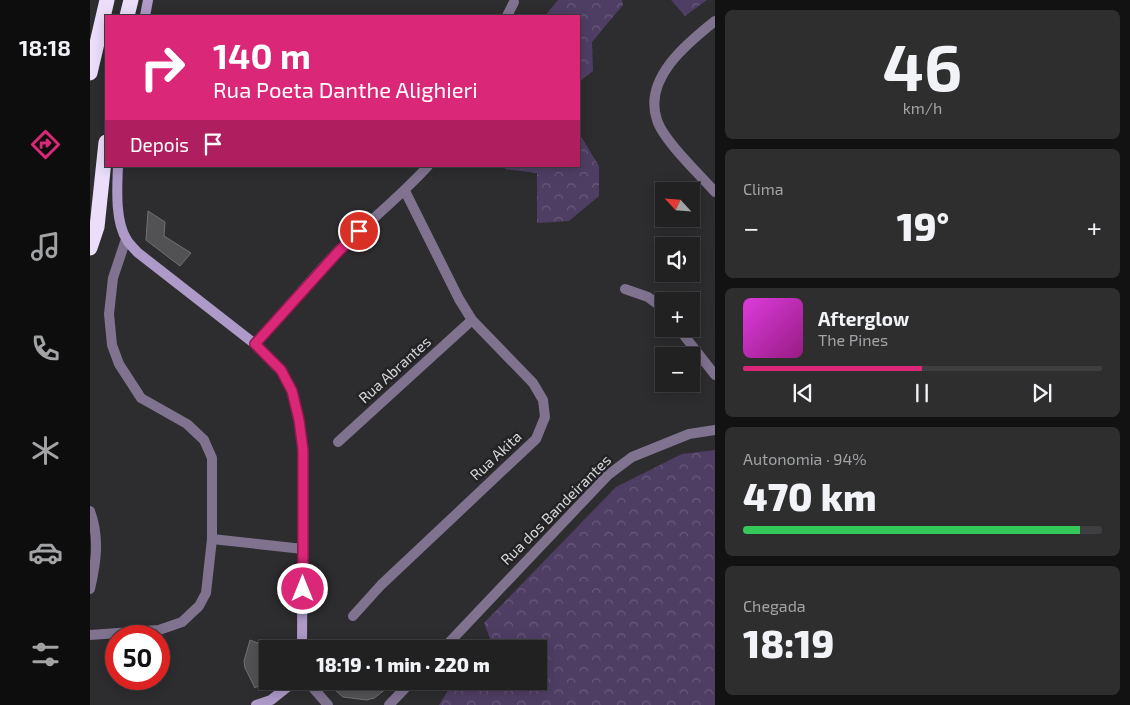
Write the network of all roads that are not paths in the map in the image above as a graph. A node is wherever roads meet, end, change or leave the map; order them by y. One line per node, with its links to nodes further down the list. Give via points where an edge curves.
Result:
1 (107, 0): 9 (highway)
2 (131, 0): 5 (highway)
3 (148, 0): 6 (main road)
4 (514, 2): 7 (street)
5 (127, 15)
6 (145, 15)
7 (508, 15)
8 (715, 21): 15 (street, via 665,69 654,101 657,121 666,136)
9 (90, 74)
10 (105, 147): 14 (highway)
11 (118, 167): 16 (main road, via 120,222)
12 (427, 167): 13 (street)
13 (405, 191): 20 (street, Rua Akita); 22 (street, via 338,252)
14 (96, 192): 17 (highway, via 97,227)
15 (715, 192)
16 (126, 239): 22 (main road, via 137,252); 27 (street, via 113,278 109,314 112,345 119,364 141,398 187,424 204,440 212,458)
17 (91, 240)
18 (625, 289): 19 (street)
19 (655, 302)
20 (472, 320): 25 (street, Rua Abrantes); 30 (street, Rua Akita, via 533,383 543,400 545,417 536,439 381,585)
21 (685, 337): 23 (street)
22 (255, 344): 28 (main road, via 281,370 292,391 299,420 303,450)
23 (715, 375)
24 (715, 430): 33 (street, Rua dos Bandeirantes, via 689,434 632,458 608,475)
25 (338, 442)
26 (90, 511): 29 (street, via 97,548)
27 (212, 539): 28 (street); 31 (street, via 206,593 199,606 182,622 159,630)
28 (303, 549): 32 (main road)
29 (90, 589)
30 (353, 616)
31 (90, 635)
32 (302, 640)
33 (452, 640)
34 (284, 690): 37 (main road, via 271,700)
35 (315, 690): 38 (street)
36 (403, 690): 39 (street)
37 (256, 705)
38 (328, 705)
39 (388, 705)

